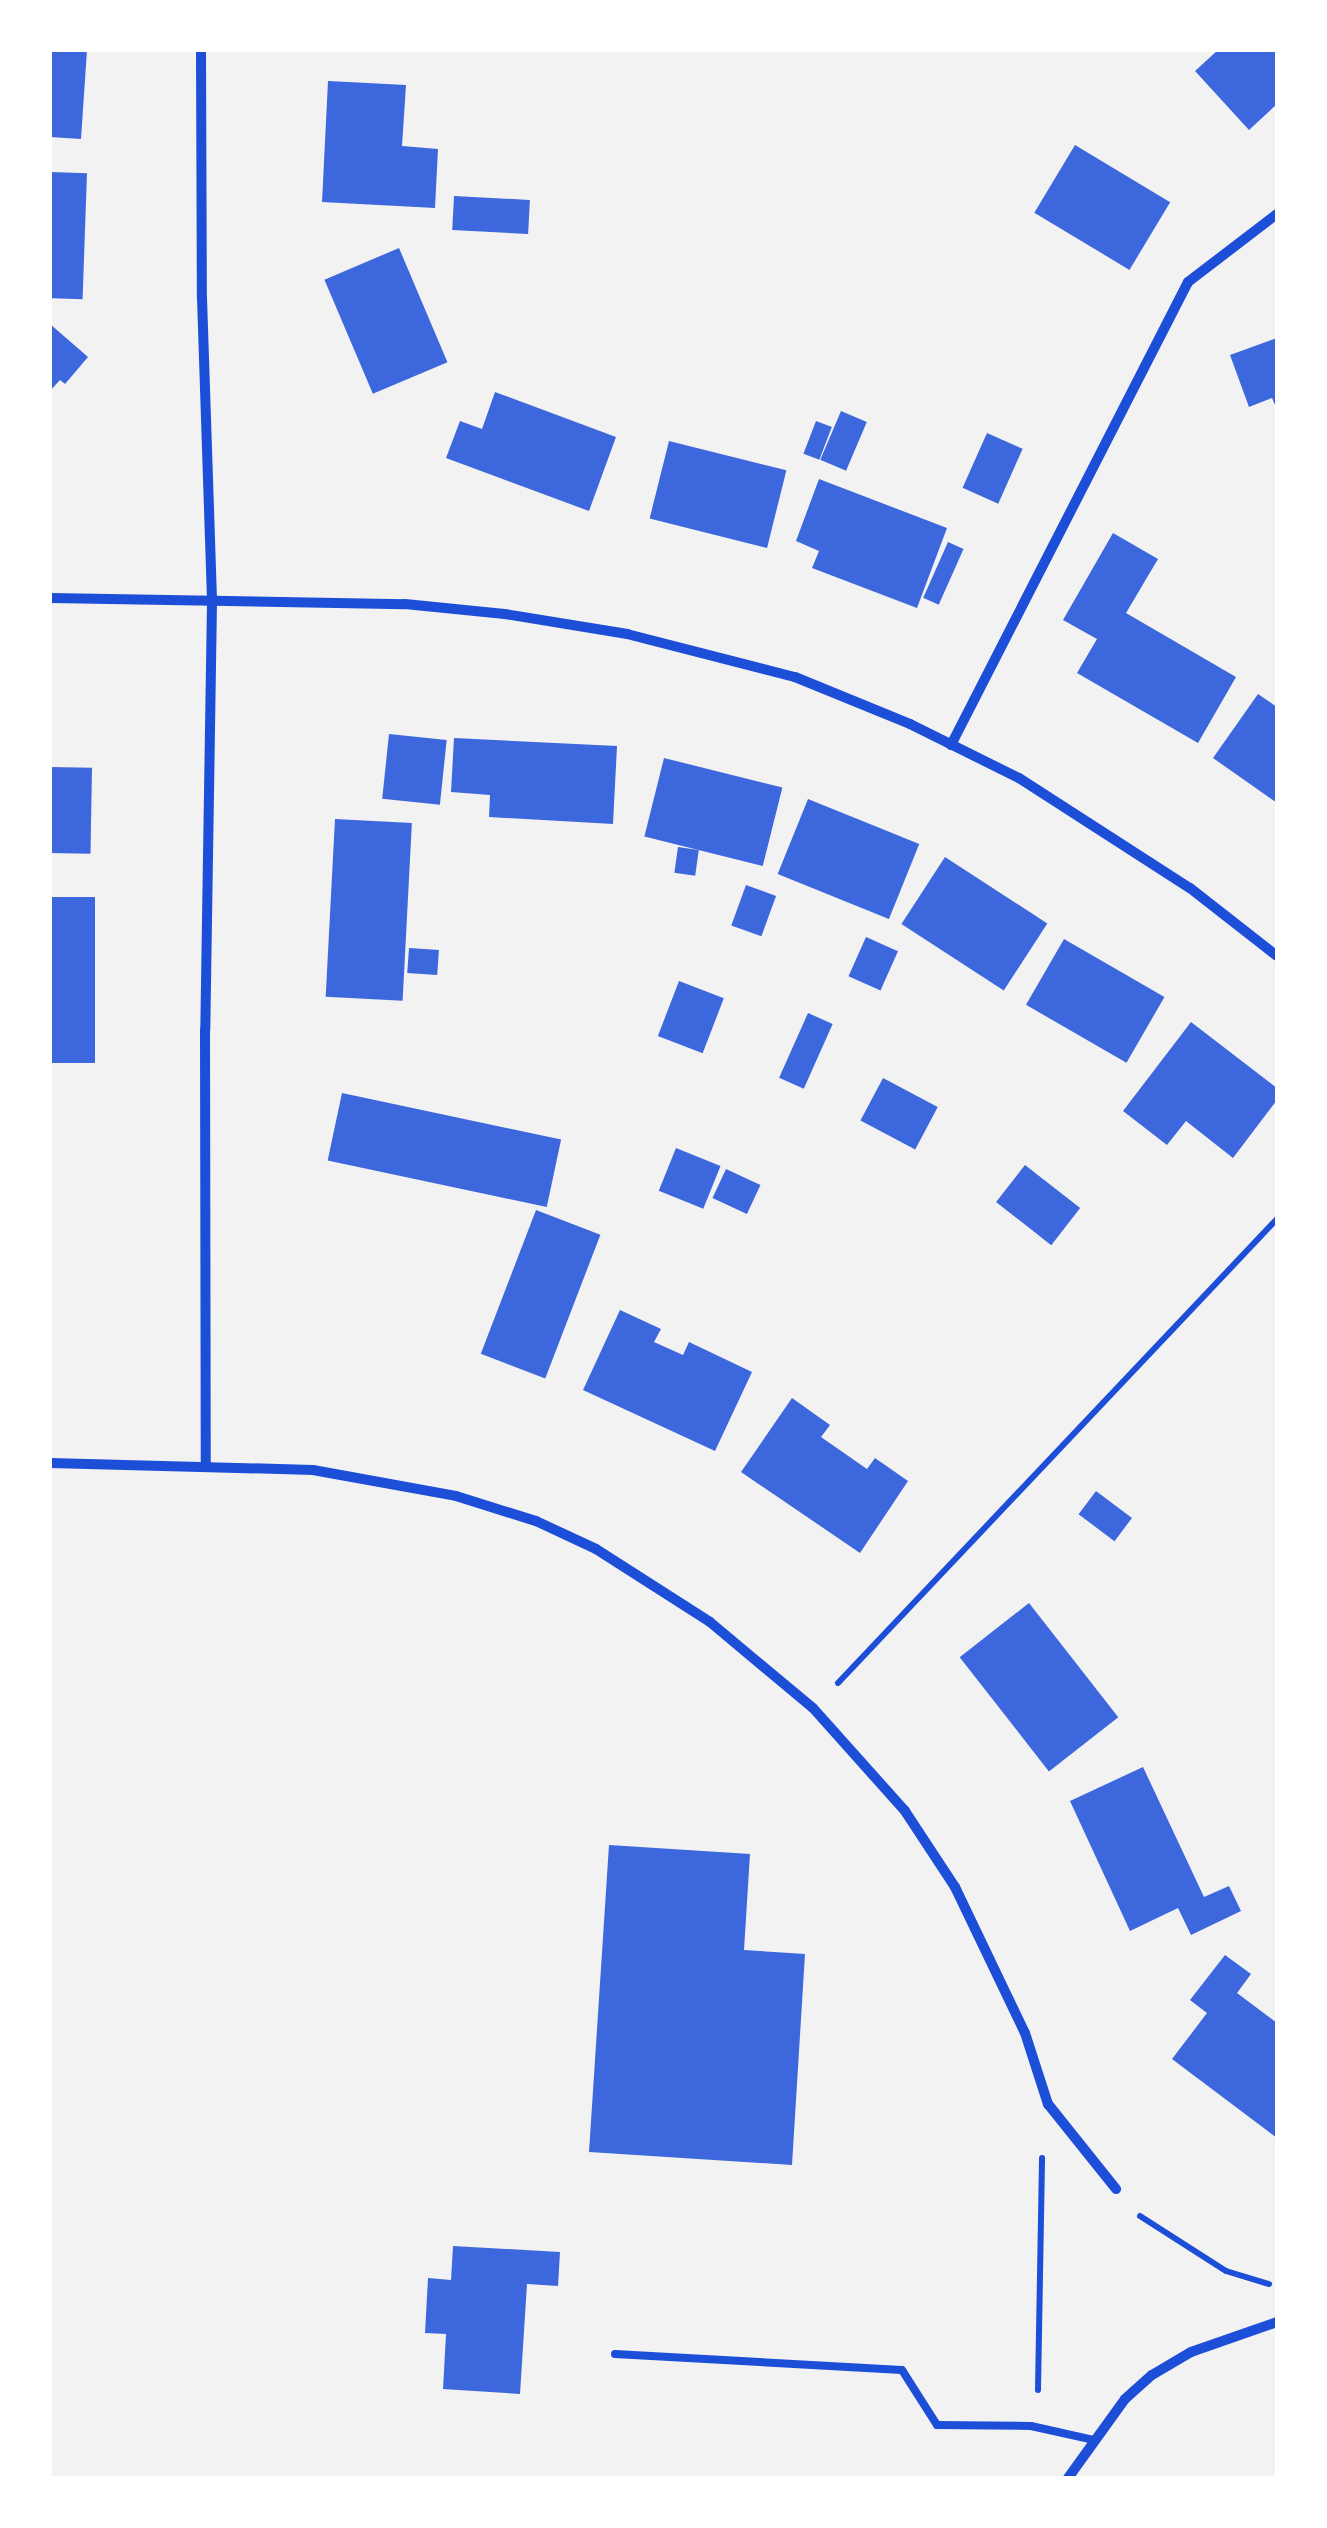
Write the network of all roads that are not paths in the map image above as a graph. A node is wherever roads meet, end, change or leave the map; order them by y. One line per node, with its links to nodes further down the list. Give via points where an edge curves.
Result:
1 (202, 50): 4 (street)
2 (1277, 214): 5 (street, via 1188,282)
3 (50, 598): 4 (street)
4 (212, 602): 5 (street, via 405,604 563,621 794,678); 8 (street)
5 (951, 745): 6 (street, via 1102,827)
6 (1277, 956)
7 (50, 1463): 8 (street)
8 (206, 1464): 9 (street, via 395,1483 536,1521 596,1550 710,1622 813,1708 905,1810 955,1887 1025,2033 1048,2104)
9 (1116, 2189)
10 (1277, 2322): 12 (street, via 1191,2352 1152,2375)
11 (616, 2354): 12 (lane, via 902,2370 937,2424 1031,2426)
12 (1094, 2440): 13 (street)
13 (1068, 2478)

